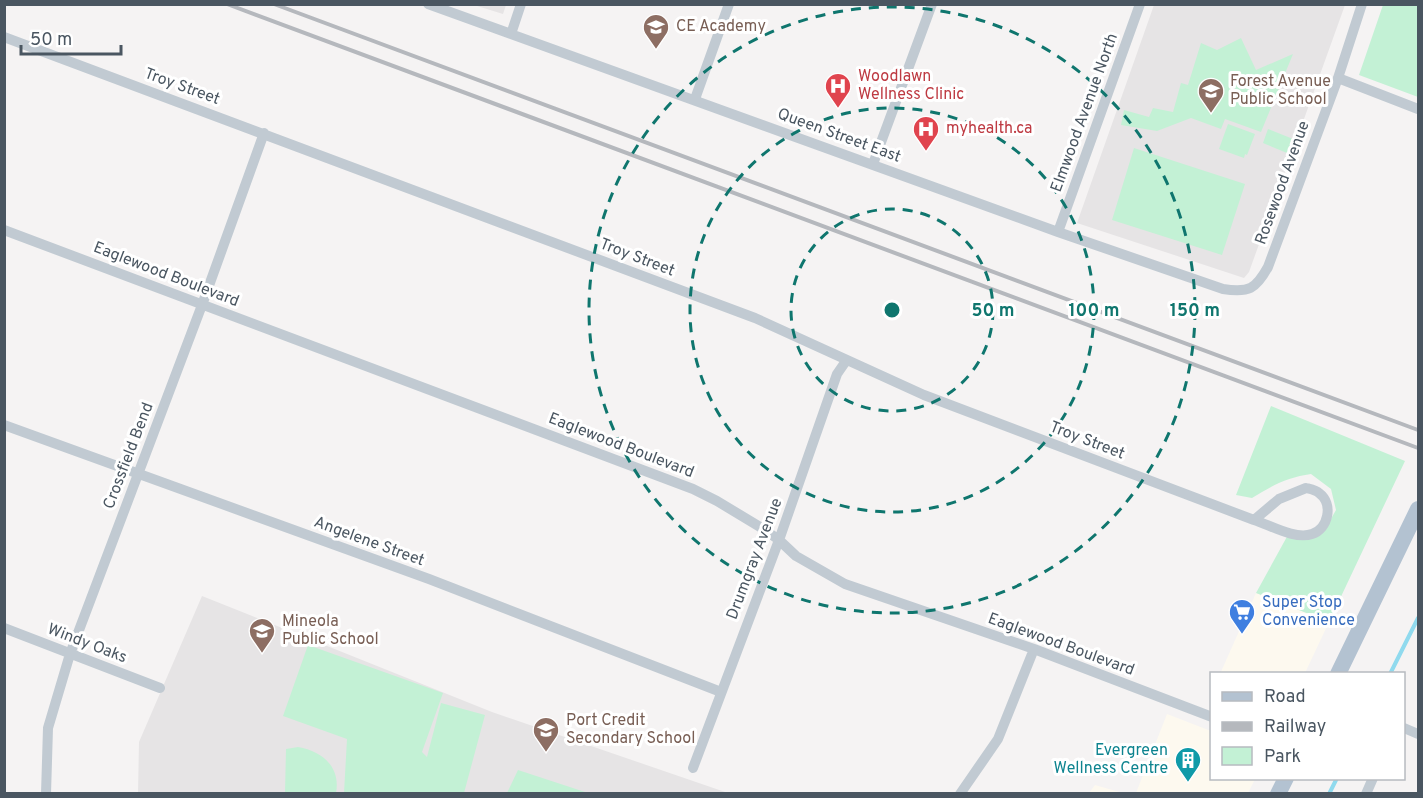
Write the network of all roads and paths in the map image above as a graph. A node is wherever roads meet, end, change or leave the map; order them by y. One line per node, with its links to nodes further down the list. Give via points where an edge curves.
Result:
1 (428, 4): 7 (street, Queen Street East)
2 (521, 4): 7 (street)
3 (729, 4): 10 (street)
4 (932, 4): 13 (street)
5 (1140, 4): 15 (street, Elmwood Avenue North)
6 (1362, 4): 9 (street, Rosewood Avenue)
7 (511, 34): 10 (street, Queen Street East)
8 (4, 37): 12 (street, Troy Street)
9 (1338, 78): 11 (street); 16 (street, Rosewood Avenue, via 1268,267 1255,286)
10 (695, 99): 13 (street, Queen Street East)
11 (1419, 110)
12 (264, 133): 17 (street, Crossfield Bend); 18 (street, Troy Street, via 755,318)
13 (873, 165): 15 (street, Queen Street East)
14 (4, 231): 17 (street, Eaglewood Boulevard)
15 (1058, 232): 16 (street, Queen Street East)
16 (1241, 292)
17 (202, 305): 20 (street, Crossfield Bend); 23 (street, Eaglewood Boulevard, via 693,489)
18 (846, 361): 22 (street, Troy Street, via 924,395); 23 (street, Drumgray Avenue, via 837,374)
19 (4, 425): 20 (street, Angelene Street)
20 (138, 474): 26 (street, Crossfield Bend); 29 (street, Angelene Street, via 429,579)
21 (1419, 509): 27 (main road)
22 (1254, 520): 22 (street, Troy Street, via 1299,535 1311,535 1322,529 1327,520 1327,506 1319,492 1306,488 1279,500)
23 (779, 540): 25 (street, Eaglewood Boulevard, via 796,556 845,584); 29 (street, Drumgray Avenue)
24 (4, 628): 26 (street, Windy Oaks)
25 (1034, 649): 30 (street, Eaglewood Boulevard); 36 (street, via 998,739)
26 (70, 654): 28 (street, Windy Oaks); 35 (street, Crossfield Bend, via 48,728)
27 (1339, 672)
28 (160, 688)
29 (721, 692): 33 (street, Drumgray Avenue)
30 (1210, 716)
31 (1405, 728): 32 (street)
32 (1419, 734)
33 (693, 768)
34 (1285, 780): 37 (main road)
35 (46, 794)
36 (960, 794)
37 (1278, 794)

